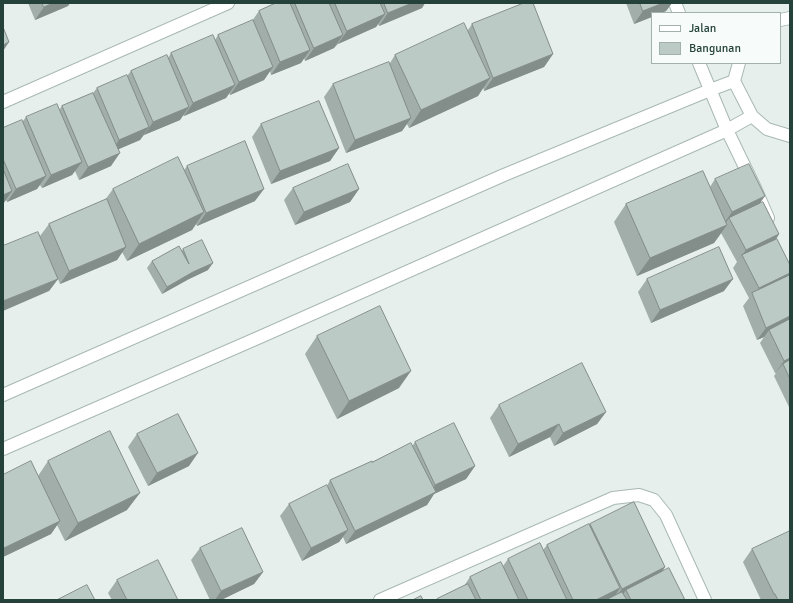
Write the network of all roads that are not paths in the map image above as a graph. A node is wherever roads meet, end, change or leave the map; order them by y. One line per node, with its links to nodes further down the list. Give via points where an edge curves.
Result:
1 (228, 3): 6 (street)
2 (699, 64): 5 (street)
3 (739, 64): 4 (street)
4 (734, 81): 5 (street); 7 (street)
5 (710, 90): 8 (street); 11 (street, via 504,175)
6 (3, 102)
7 (752, 116): 8 (street); 9 (street, via 767,129)
8 (727, 130): 10 (street); 12 (street)
9 (790, 136)
10 (772, 229)
11 (3, 396)
12 (3, 449)
13 (380, 600): 14 (street, via 613,498 639,495 654,500 666,515)
14 (705, 600)

